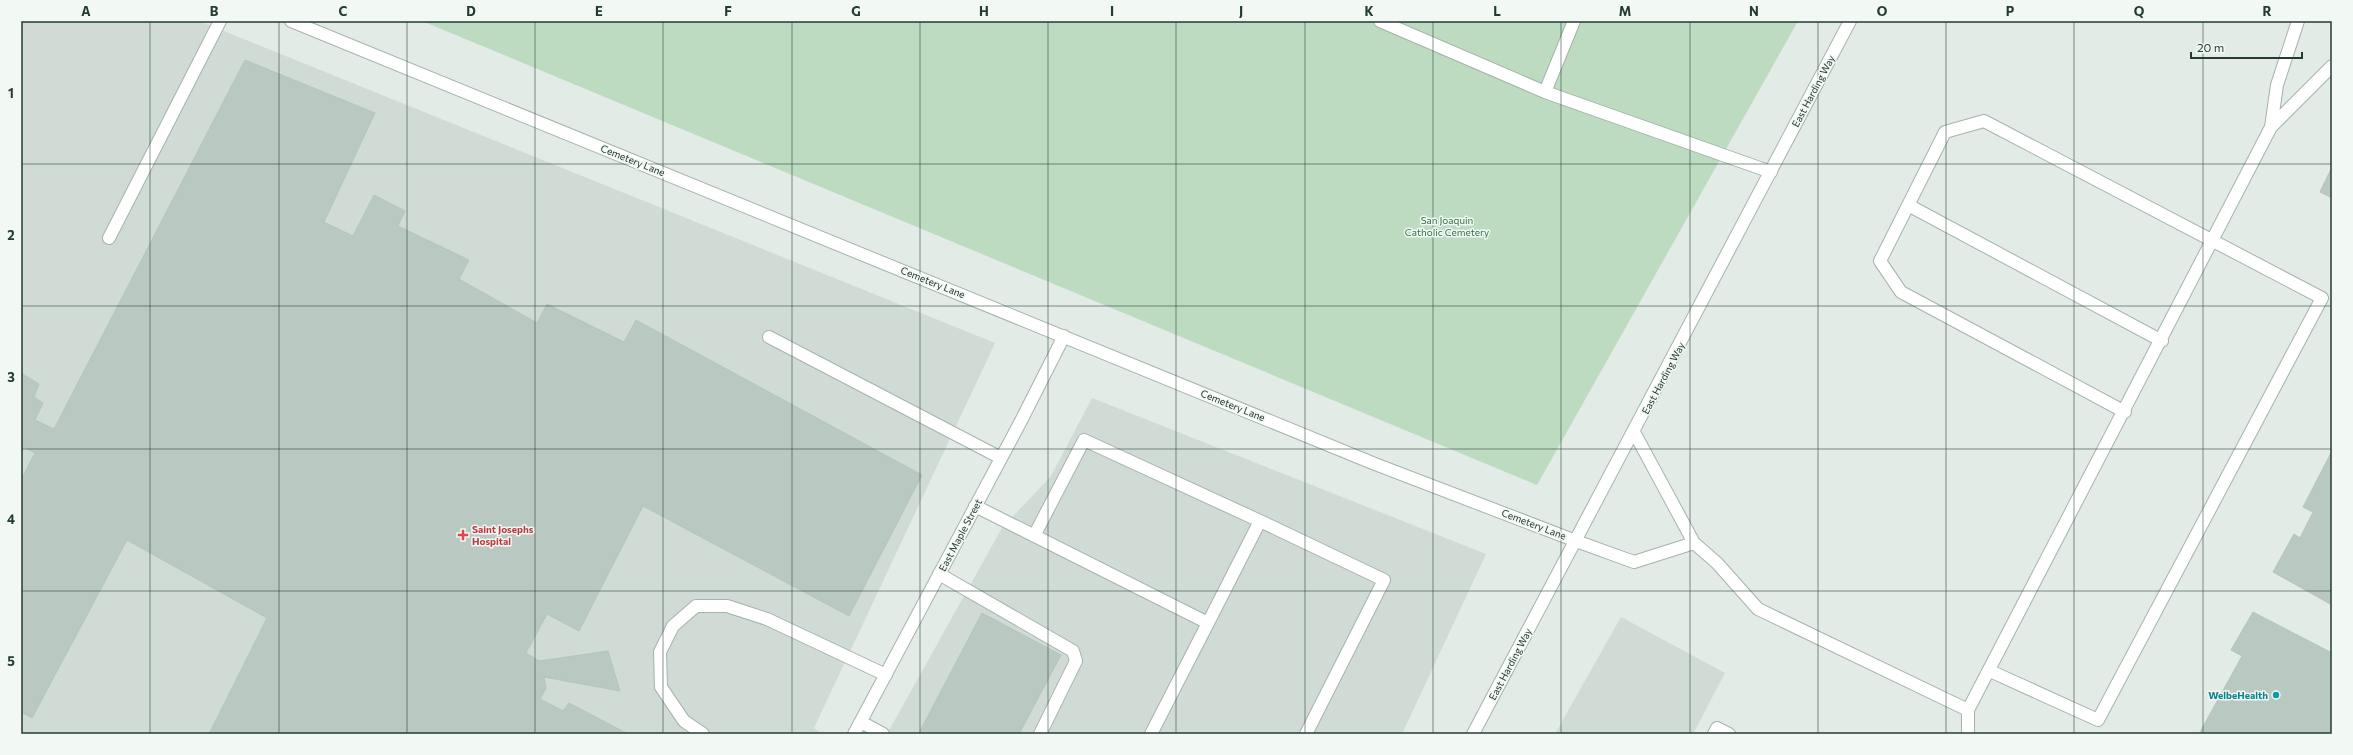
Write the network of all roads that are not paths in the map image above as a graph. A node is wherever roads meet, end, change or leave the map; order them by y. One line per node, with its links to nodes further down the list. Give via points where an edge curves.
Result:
1 (220, 21): 12 (street)
2 (291, 21): 15 (street, Cemetery Lane)
3 (1380, 21): 8 (street)
4 (1574, 21): 8 (street)
5 (1850, 21): 10 (street, East Harding Way)
6 (2298, 21): 9 (street, via 2276,85)
7 (2332, 66): 9 (street)
8 (1545, 92): 10 (street)
9 (2271, 127): 13 (street)
10 (1771, 172): 19 (street, East Harding Way)
11 (1908, 205): 13 (street, via 1945,132 1984,121); 17 (street); 18 (street, via 1880,261 1901,292)
12 (109, 238)
13 (2214, 240): 14 (street); 17 (street)
14 (2327, 301): 28 (street, via 2098,720)
15 (1064, 336): 20 (street, East Maple Street); 24 (street, Cemetery Lane, via 1375,464)
16 (769, 337): 20 (street)
17 (2162, 341): 18 (street)
18 (2125, 412): 28 (street)
19 (1634, 432): 24 (street, East Harding Way); 25 (street)
20 (1002, 458): 21 (street, East Maple Street)
21 (975, 506): 23 (street); 26 (street, East Maple Street)
22 (1260, 521): 23 (street, via 1084,440); 27 (street); 38 (street, via 1384,580)
23 (1034, 536): 27 (street)
24 (1576, 541): 25 (street, Cemetery Lane, via 1634,562); 39 (street, East Harding Way)
25 (1694, 543): 30 (street, via 1717,562 1758,609)
26 (939, 574): 29 (street, East Maple Street); 36 (street, via 1073,651 1076,661)
27 (1208, 623): 37 (street)
28 (1990, 671): 30 (street)
29 (886, 675): 31 (street, East Maple Street); 33 (street, via 767,619 727,606 696,606 673,626 660,652 662,687 684,721)
30 (1968, 710): 41 (street)
31 (861, 722): 34 (street, East Maple Street); 35 (street)
32 (1716, 731): 40 (street)
33 (703, 734)
34 (854, 734)
35 (883, 734)
36 (1040, 734)
37 (1151, 734)
38 (1306, 734)
39 (1474, 734)
40 (1729, 734)
41 (1968, 734)

